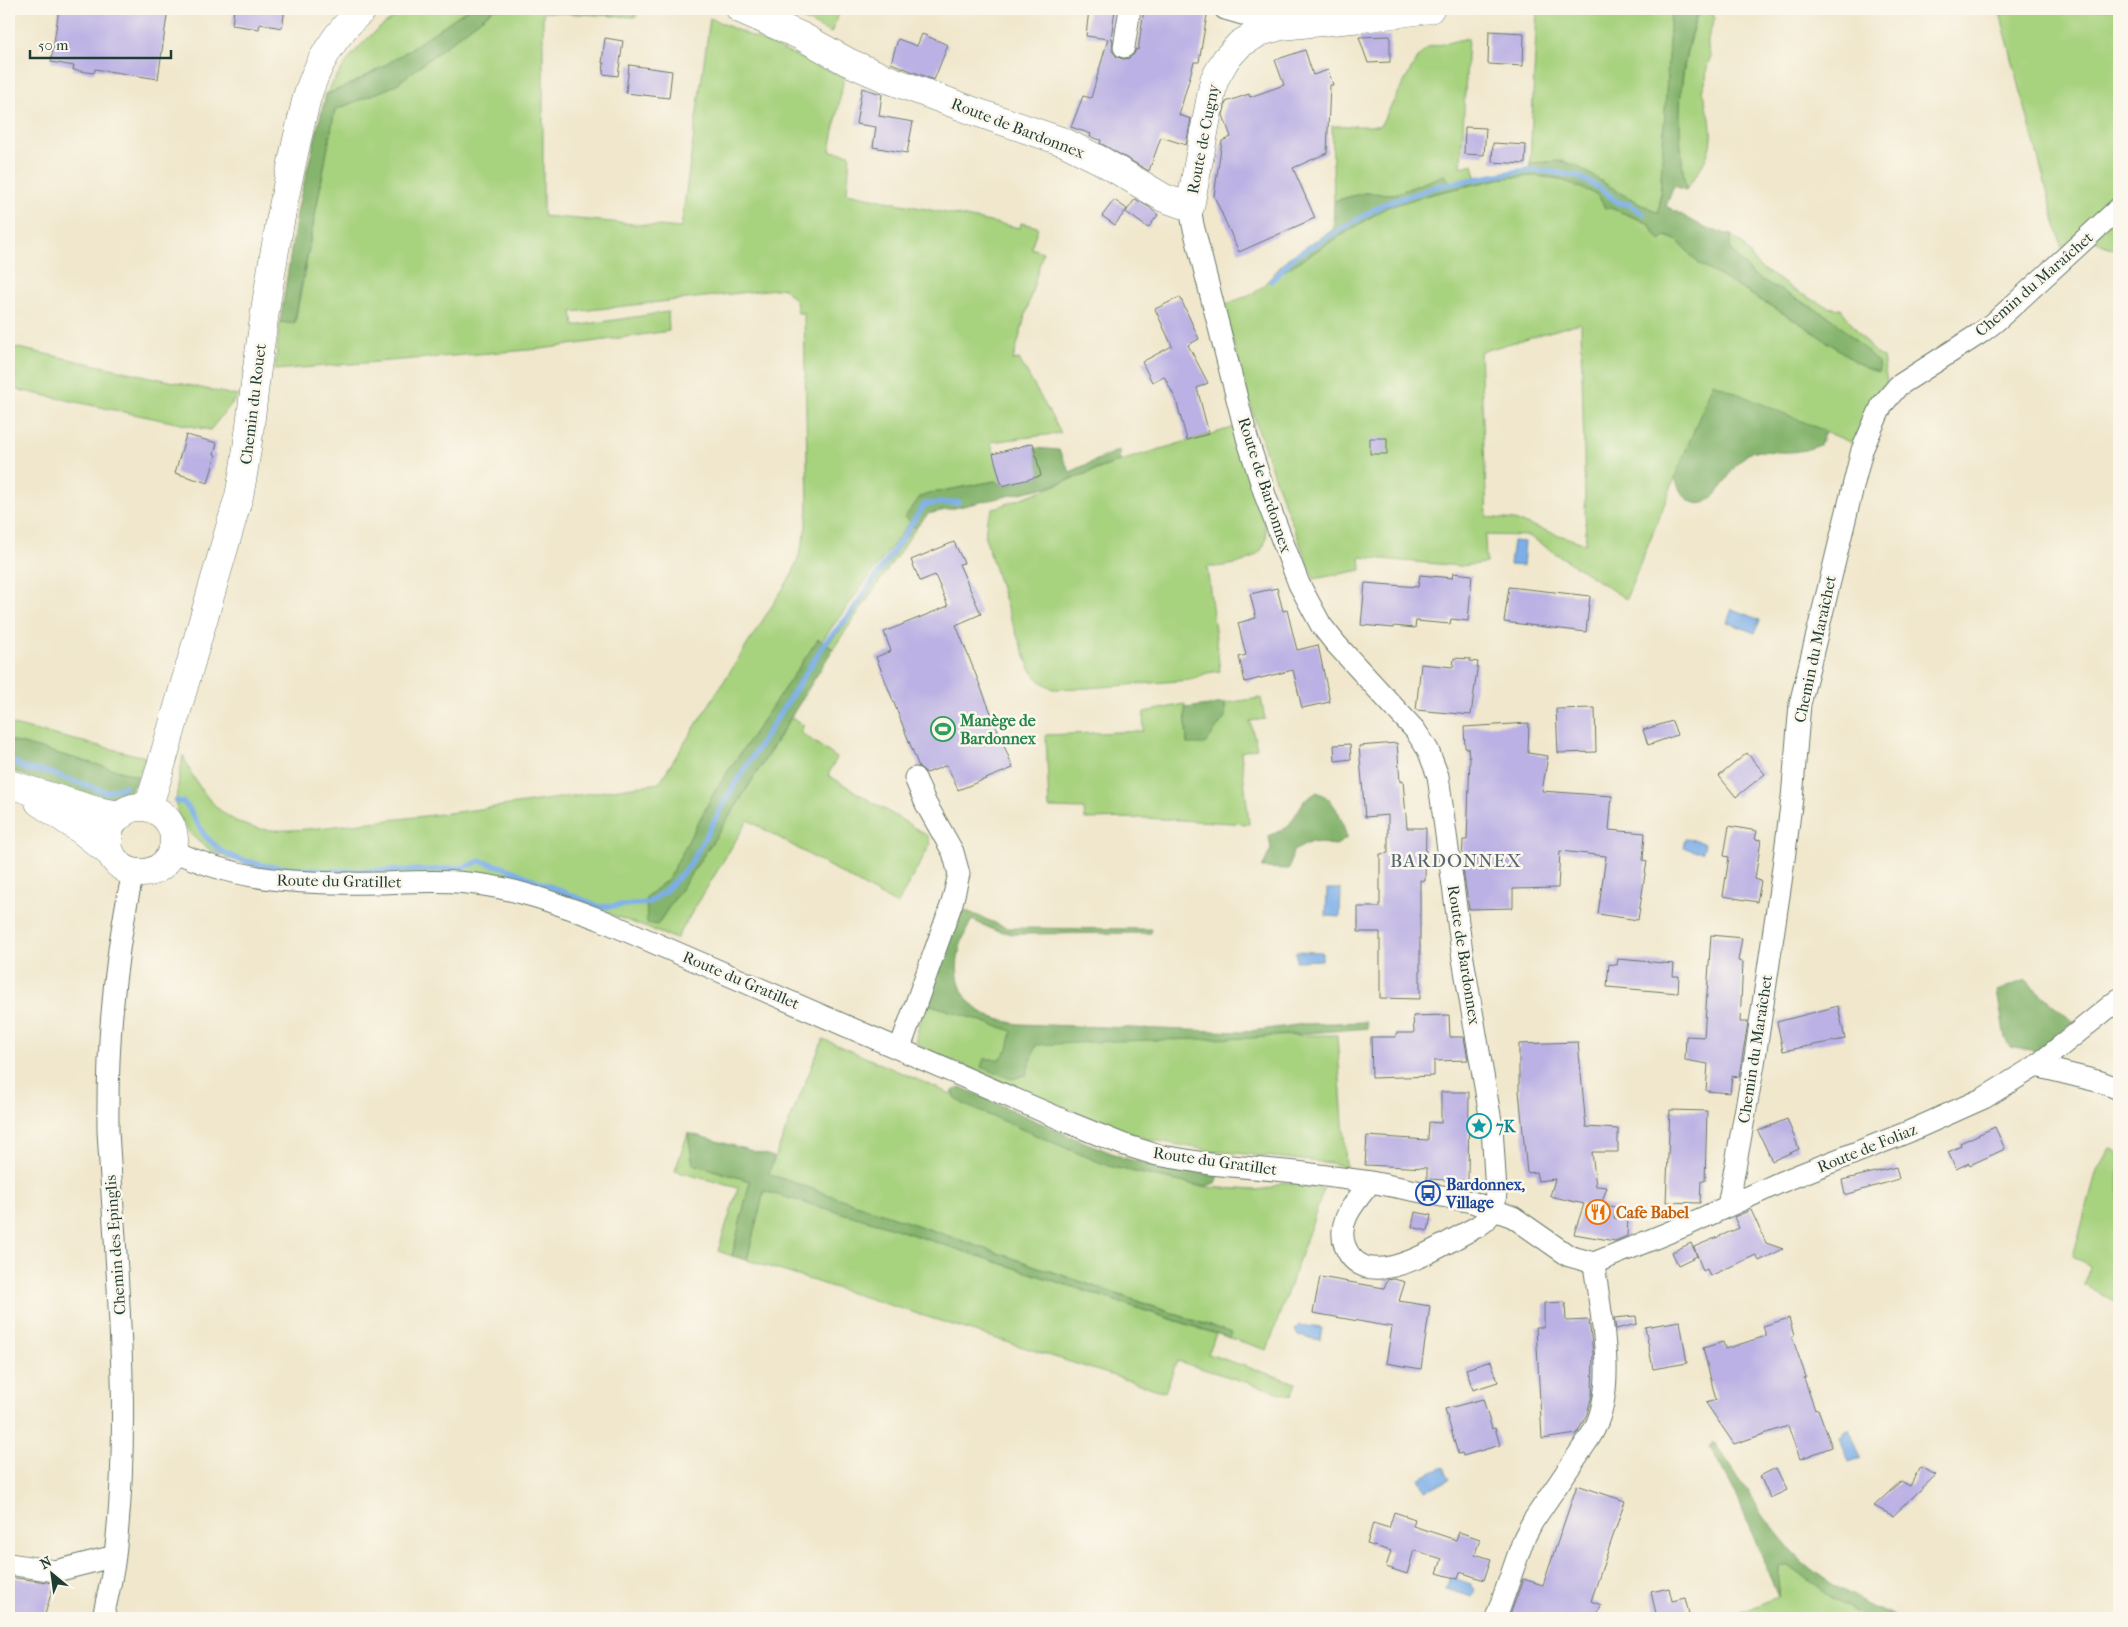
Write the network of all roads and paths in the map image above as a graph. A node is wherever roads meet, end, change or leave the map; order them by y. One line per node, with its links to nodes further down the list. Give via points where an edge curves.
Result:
1 (740, 9): 8 (street, Route de Bardonnex, via 885,78 1064,142 1164,198)
2 (1130, 9): 7 (street)
3 (1225, 9): 6 (street)
4 (1430, 9): 6 (street, Route de Cugny)
5 (361, 10): 12 (street, Chemin du Rouet, via 328,50 306,100 272,266 248,453 239,496)
6 (1268, 23): 8 (street, Route de Cugny, via 1234,50 1214,80)
7 (1124, 47)
8 (1190, 207): 23 (street, Route de Bardonnex, via 1247,438 1299,584 1321,625 1336,644 1415,730 1428,750 1438,776 1463,959 1492,1127)
9 (2119, 208): 22 (street, Chemin du Maraîchet, via 1995,322 1898,386 1882,405 1868,433 1800,704 1781,882 1754,1064)
10 (915, 778): 18 (street, via 953,852 958,874 952,903)
11 (13, 785): 13 (street, via 96,811); 15 (street)
12 (148, 808): 13 (street, via 134,808); 14 (street, via 168,822 173,833)
13 (121, 815): 15 (street, via 108,834)
14 (172, 850): 16 (street, via 159,868 143,873); 18 (street, Route du Gratillet, via 213,867 273,880 468,883 542,898)
15 (110, 853): 16 (street, via 120,866)
16 (132, 872): 25 (street, Chemin des Epinglis, via 113,999 107,1086 123,1393)
17 (2119, 999): 19 (street, Route de Foliaz)
18 (900, 1048): 21 (street, Route du Gratillet, via 1070,1123 1148,1152 1210,1164)
19 (2036, 1066): 20 (street); 22 (street, Route de Foliaz, via 1984,1098 1943,1117)
20 (2119, 1089)
21 (1371, 1182): 23 (street, Route du Gratillet, via 1472,1202); 23 (street, via 1354,1203 1342,1230 1346,1249 1360,1264 1370,1269 1395,1267 1409,1261 1477,1227)
22 (1728, 1206): 24 (street, Route de Foliaz)
23 (1494, 1210): 24 (street, Route du Gratillet, via 1526,1225 1570,1256)
24 (1594, 1263): 28 (street, via 1606,1363 1604,1399 1597,1426 1532,1521)
25 (115, 1556): 26 (street, via 56,1571); 27 (street, Chemin des Epinglis)
26 (9, 1564)
27 (103, 1618)
28 (1496, 1618)

